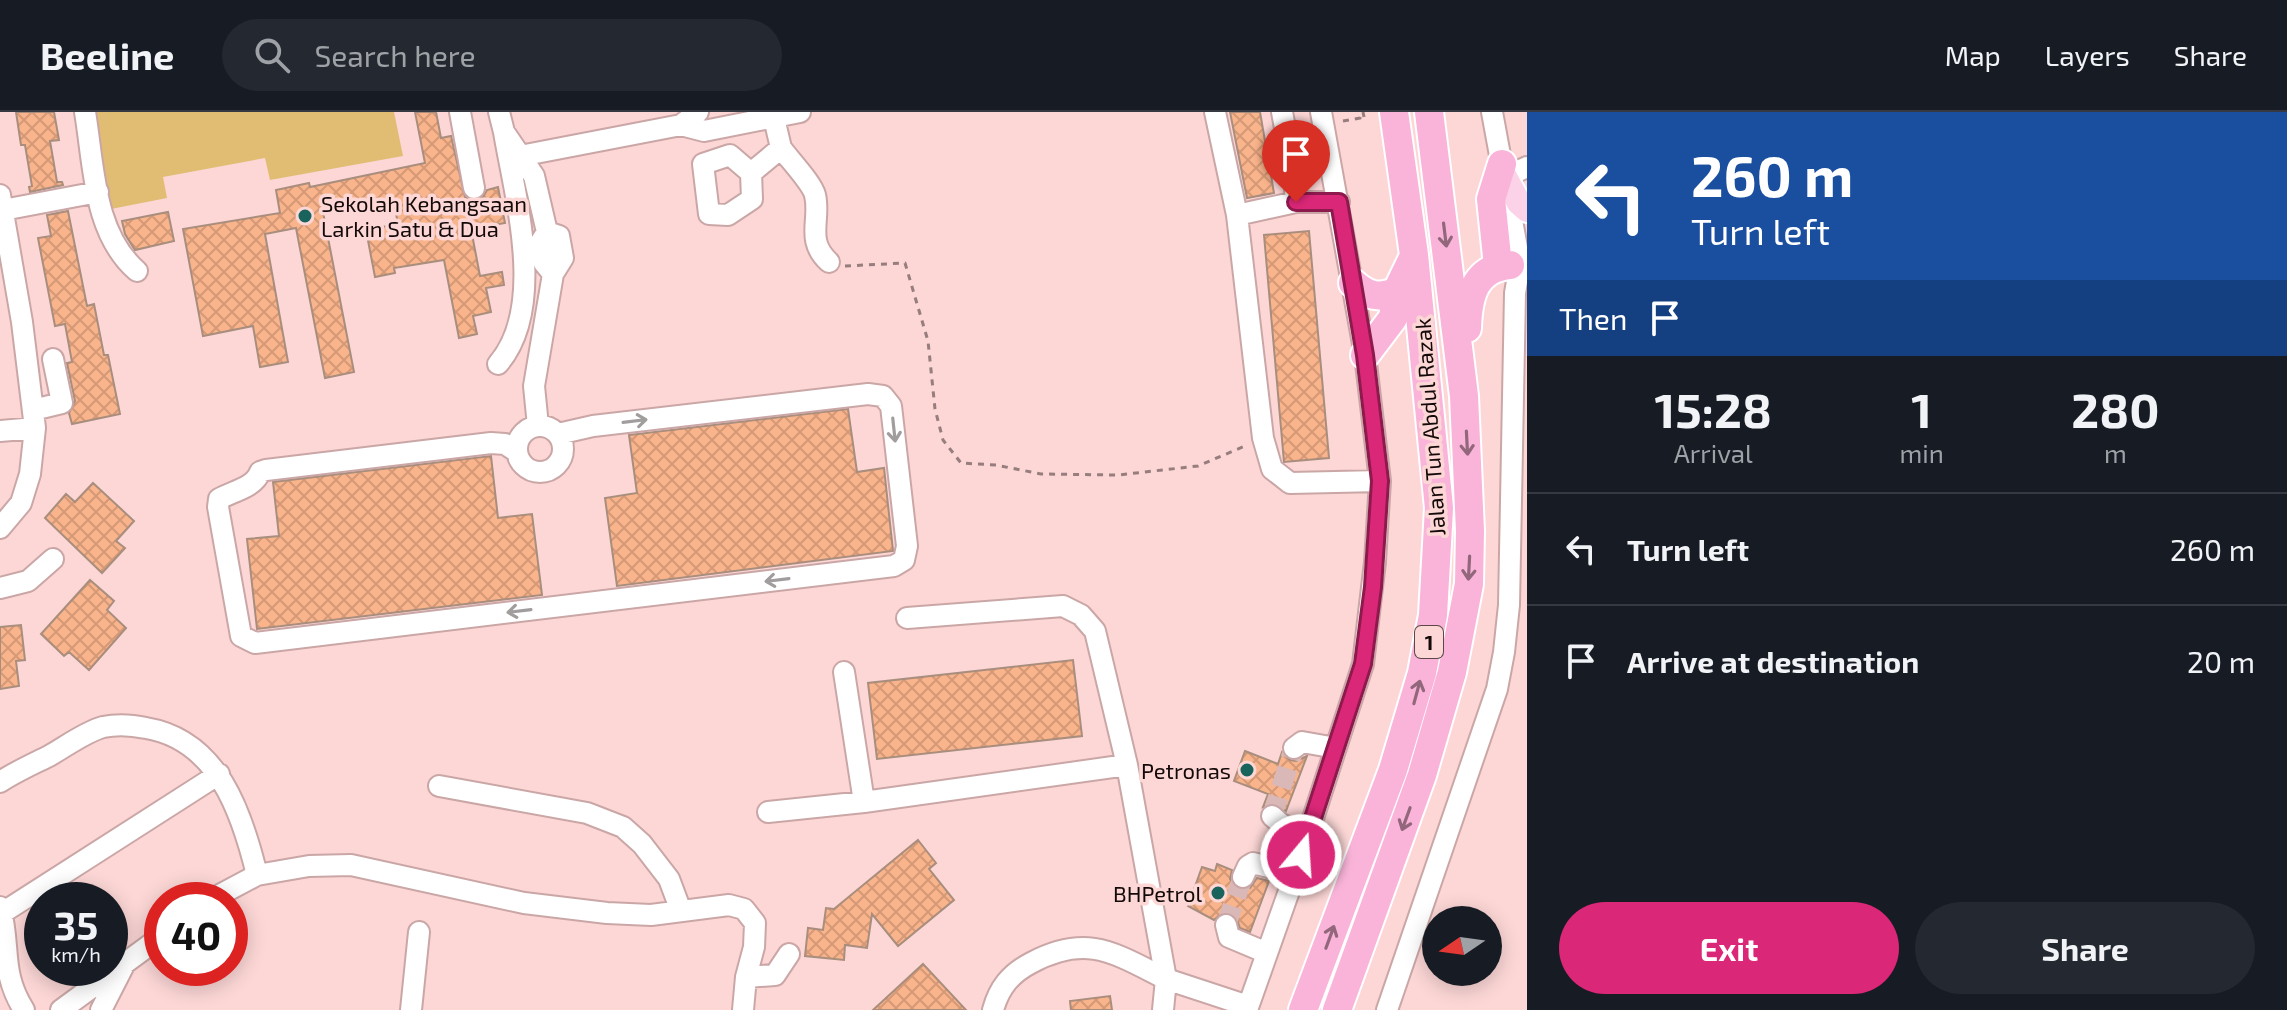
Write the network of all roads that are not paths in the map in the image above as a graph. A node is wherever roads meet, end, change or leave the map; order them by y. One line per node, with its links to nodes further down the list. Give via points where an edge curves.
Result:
1 (85, 112): 19 (street)
2 (460, 112): 18 (street)
3 (800, 112): 10 (street)
4 (1215, 112): 24 (street)
5 (1282, 112): 21 (street)
6 (1321, 112): 22 (street)
7 (1394, 112): 25 (highway, Jalan Tun Abdul Razak / 1)
8 (1429, 112): 34 (highway, Jalan Tun Abdul Razak / 1, one-way to 34)
9 (1492, 112): 16 (street)
10 (771, 117): 11 (street, via 704,131); 14 (street)
11 (690, 118): 12 (street)
12 (656, 121): 15 (street)
13 (502, 122): 15 (street); 33 (street, via 525,274 518,321)
14 (781, 148): 17 (street); 26 (street, via 815,194 814,231 818,249)
15 (520, 156): 36 (street, via 534,176 547,232 540,243 544,263 553,274 534,386)
16 (1511, 169): 23 (main road, via 1519,203); 27 (highway, via 1491,199)
17 (751, 173)
18 (474, 188)
19 (98, 192): 20 (street); 28 (street, via 107,229)
20 (1, 202): 35 (street)
21 (1296, 202): 22 (street); 24 (street)
22 (1339, 202): 29 (street)
23 (1527, 210)
24 (1237, 215): 40 (street, via 1263,438 1272,469 1290,483)
25 (1414, 255): 30 (highway); 78 (highway, Jalan Tun Abdul Razak / 1, one-way to 25, via 1397,757 1433,615 1439,508)
26 (829, 262)
27 (1514, 264): 34 (highway, via 1482,275 1467,306); 80 (street, via 1504,652 1497,689)
28 (137, 271)
29 (1353, 283): 30 (highway, via 1380,297); 31 (street)
30 (1397, 291): 31 (highway, via 1393,318)
31 (1365, 355): 40 (street)
32 (53, 359): 35 (street, via 62,403)
33 (498, 364)
34 (1464, 396): 79 (highway, Jalan Tun Abdul Razak / 1, one-way to 79, via 1470,543 1461,631 1422,775)
35 (34, 419): 37 (street); 41 (street, via 30,474 21,503)
36 (538, 426): 38 (street); 39 (street, via 524,432)
37 (0, 431)
38 (558, 434): 39 (street, via 563,454 550,471 529,470); 39 (street, one-way to 39, via 883,396 891,406 907,546 904,560 894,566 255,643 241,636 219,499 251,485 266,470 491,443)
39 (517, 452)
40 (1380, 481): 47 (street, via 1363,664)
41 (0, 528)
42 (53, 559): 43 (street, via 28,581)
43 (0, 588)
44 (907, 618): 48 (street, via 1063,606 1081,615 1095,631)
45 (844, 672): 52 (street)
46 (1294, 748): 47 (street, via 1302,742)
47 (1336, 748): 55 (street)
48 (1127, 765): 52 (street); 67 (street)
49 (219, 774): 50 (street, via 184,740 131,725 101,728); 57 (street, via 234,802); 60 (street)
50 (0, 782)
51 (439, 786): 61 (street, via 587,813 623,827 669,879)
52 (864, 802): 53 (street)
53 (768, 812)
54 (1272, 816): 55 (street)
55 (1307, 836): 56 (street)
56 (1295, 874): 58 (street, via 1253,863); 64 (street)
57 (257, 875): 59 (street); 61 (street, via 351,865 524,903 607,913)
58 (1243, 877)
59 (244, 882)
60 (1, 910): 71 (street, via 4,968 12,995)
61 (681, 911): 66 (street, via 729,905 744,909 755,923)
62 (1226, 925): 64 (street, via 1229,937)
63 (419, 932): 74 (street)
64 (1267, 953): 70 (street)
65 (789, 954): 66 (street, via 775,975)
66 (746, 977): 75 (street)
67 (1166, 979): 70 (street); 76 (street, via 1114,953 1080,946 1050,953 1016,971 998,991); 77 (street)
68 (94, 986): 72 (street)
69 (114, 986): 73 (street)
70 (1247, 1008)
71 (24, 1010)
72 (61, 1010)
73 (101, 1010)
74 (411, 1010)
75 (743, 1010)
76 (993, 1010)
77 (1163, 1010)
78 (1303, 1010)
79 (1337, 1010)
80 (1387, 1010)

